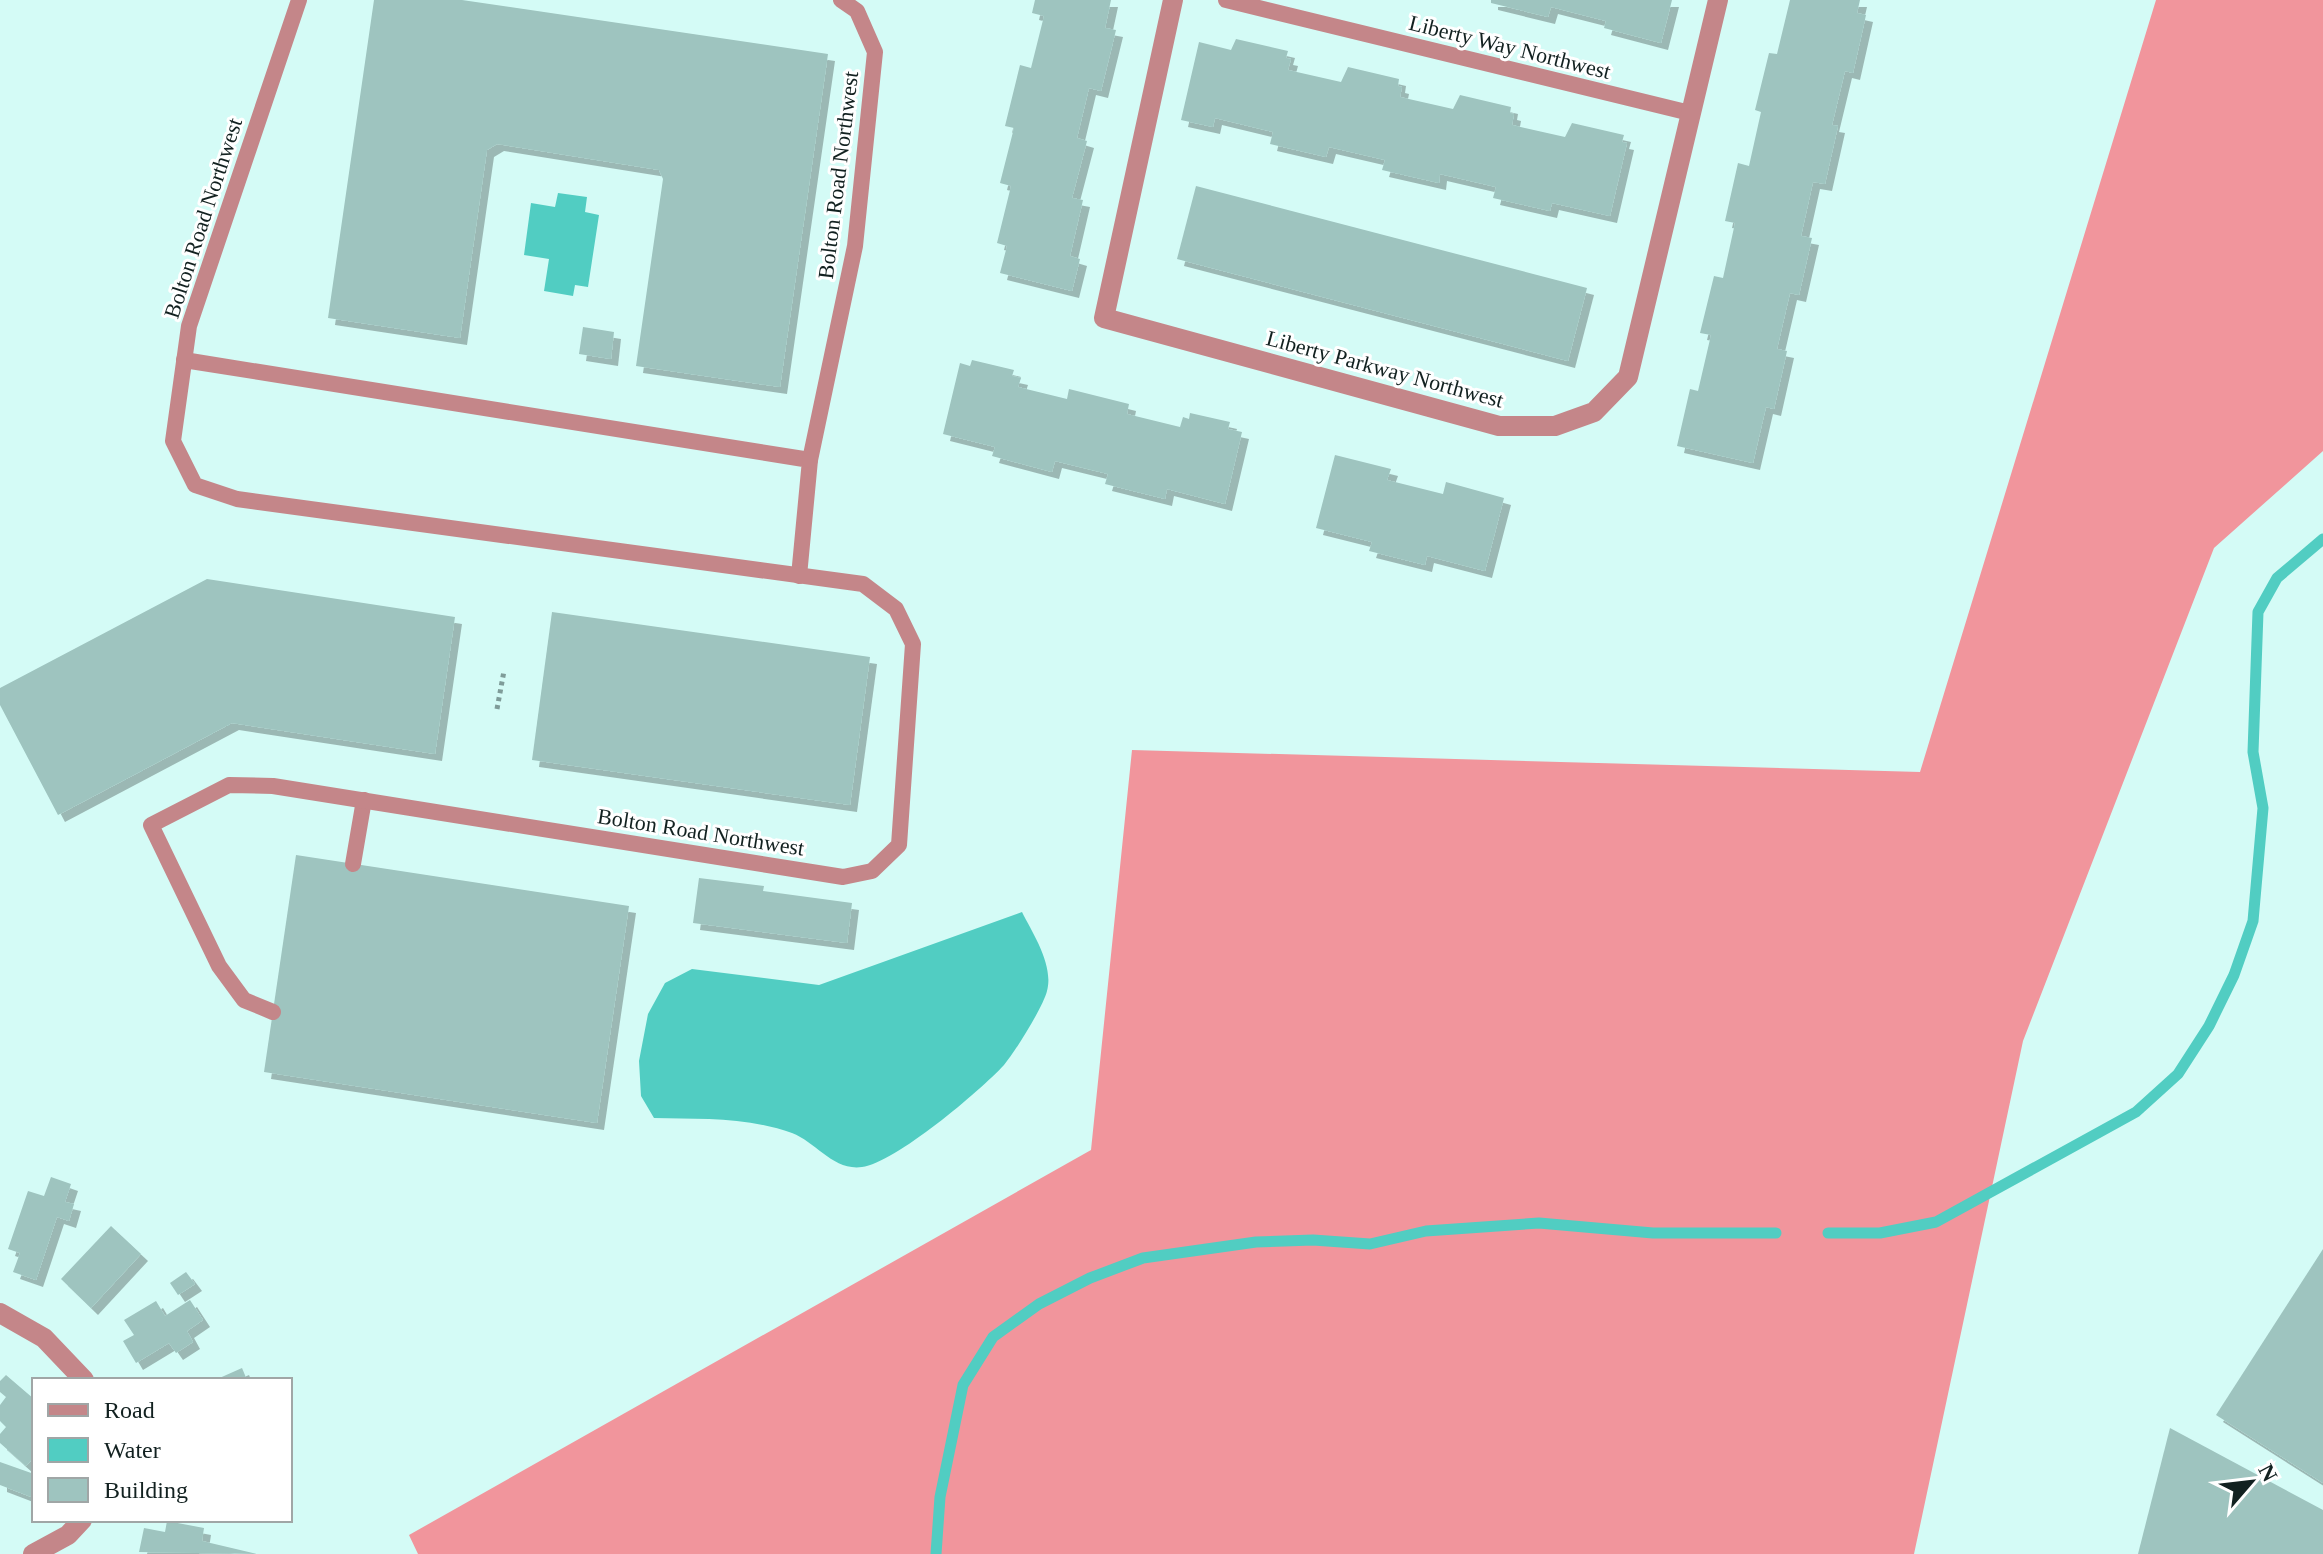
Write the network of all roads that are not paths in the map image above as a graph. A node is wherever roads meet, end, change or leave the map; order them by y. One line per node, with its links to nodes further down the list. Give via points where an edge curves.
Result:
1 (299, 0): 7 (lane, Bolton Road Northwest, via 189,326)
2 (841, 0): 8 (lane, Bolton Road Northwest, via 857,11 875,52 855,246)
3 (1173, 0): 6 (street, Liberty Parkway Northwest, via 1104,318 1499,426 1555,426 1581,417 1594,412 1628,377)
4 (1226, 0): 6 (lane, Liberty Way Northwest)
5 (1718, 0): 6 (street, Liberty Parkway Northwest)
6 (1690, 113)
7 (184, 360): 8 (lane); 9 (lane, Bolton Road Northwest, via 173,441 195,485 237,499)
8 (810, 460): 9 (lane, Bolton Road Northwest)
9 (799, 576): 10 (lane, Bolton Road Northwest, via 863,584 896,609 913,644 899,845 872,871 843,877)
10 (364, 800): 11 (lane); 12 (lane, Bolton Road Northwest, via 229,785 151,825 219,966 244,1000)
11 (353, 864)
12 (273, 1012)
13 (0, 1313): 14 (street, via 44,1338)
14 (82, 1378)
15 (80, 1522): 16 (street)
16 (33, 1554)

